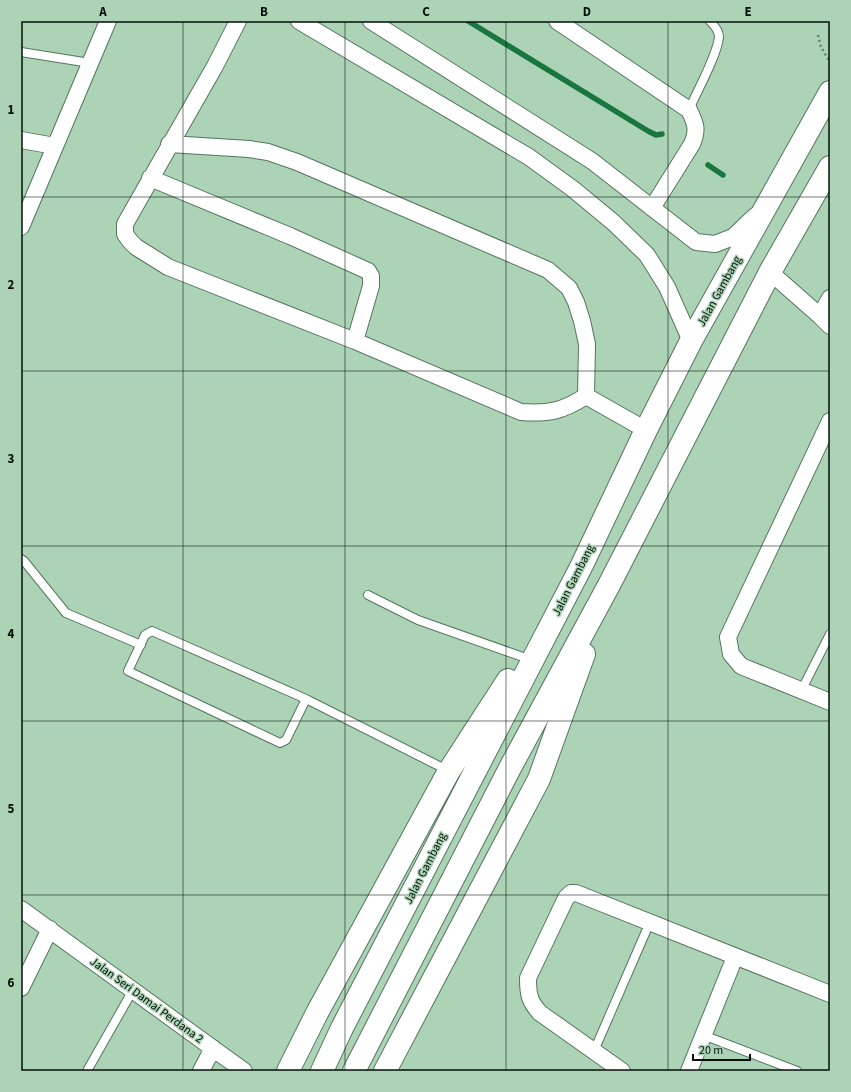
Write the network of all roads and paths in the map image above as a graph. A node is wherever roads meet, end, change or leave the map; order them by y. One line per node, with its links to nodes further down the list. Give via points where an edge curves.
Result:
1 (108, 21): 10 (street)
2 (238, 21): 14 (street)
3 (299, 21): 25 (street, via 529,157 573,189 647,255 667,287)
4 (371, 21): 19 (street, via 592,161)
5 (557, 21): 12 (street)
6 (710, 21): 12 (lane, via 715,25 719,35 715,51)
7 (818, 35): 9 (path, via 821,47)
8 (21, 52): 10 (lane)
9 (830, 62)
10 (90, 63): 15 (street)
11 (830, 92): 18 (highway, Jalan Gambang)
12 (688, 110): 19 (street, via 695,122 696,135)
13 (21, 140): 15 (street)
14 (169, 144): 17 (street); 26 (street, via 268,152 297,162 548,270 569,288 582,321 587,344)
15 (55, 146): 20 (street)
16 (830, 167): 21 (highway)
17 (150, 178): 24 (street, via 368,271 371,286); 24 (street, via 125,224 125,234 136,247 168,267)
18 (770, 201): 19 (street, via 733,237 715,244 696,242); 25 (highway, Jalan Gambang)
19 (652, 208)
20 (21, 227)
21 (770, 272): 23 (street); 31 (highway)
22 (830, 298): 23 (street)
23 (825, 321)
24 (355, 341): 26 (street, via 521,412 556,410 571,406)
25 (691, 341): 28 (highway, Jalan Gambang)
26 (586, 396): 28 (street)
27 (830, 421): 36 (street, via 728,637 731,654 741,666)
28 (646, 430): 30 (highway, Jalan Gambang)
29 (21, 559): 34 (lane, via 66,614)
30 (582, 565): 35 (highway); 54 (highway, Jalan Gambang)
31 (609, 585): 55 (highway, via 511,766); 56 (highway, via 539,779)
32 (368, 595): 35 (lane, via 418,620)
33 (830, 634): 36 (lane)
34 (141, 645): 37 (lane, via 145,635 152,631); 37 (lane, via 128,671 280,743 286,740)
35 (523, 657): 39 (highway)
36 (801, 691): 38 (street)
37 (306, 699): 39 (lane)
38 (830, 702)
39 (449, 771): 53 (highway)
40 (21, 908): 42 (street, Jalan Seri Damai Perdana 2)
41 (650, 922): 43 (street); 49 (lane); 49 (street, via 571,893 566,898 528,978 530,1000 534,1007)
42 (50, 930): 44 (street); 45 (street, Jalan Seri Damai Perdana 2)
43 (735, 957): 46 (street); 47 (street)
44 (21, 988)
45 (133, 990): 48 (street, Jalan Seri Damai Perdana 2); 50 (lane)
46 (830, 994)
47 (703, 1035): 58 (street); 59 (lane)
48 (213, 1048): 51 (street); 52 (street, Jalan Seri Damai Perdana 2)
49 (594, 1051): 57 (street)
50 (87, 1071)
51 (201, 1071)
52 (244, 1071)
53 (288, 1071)
54 (322, 1071)
55 (354, 1071)
56 (386, 1071)
57 (622, 1071)
58 (689, 1071)
59 (796, 1071)

